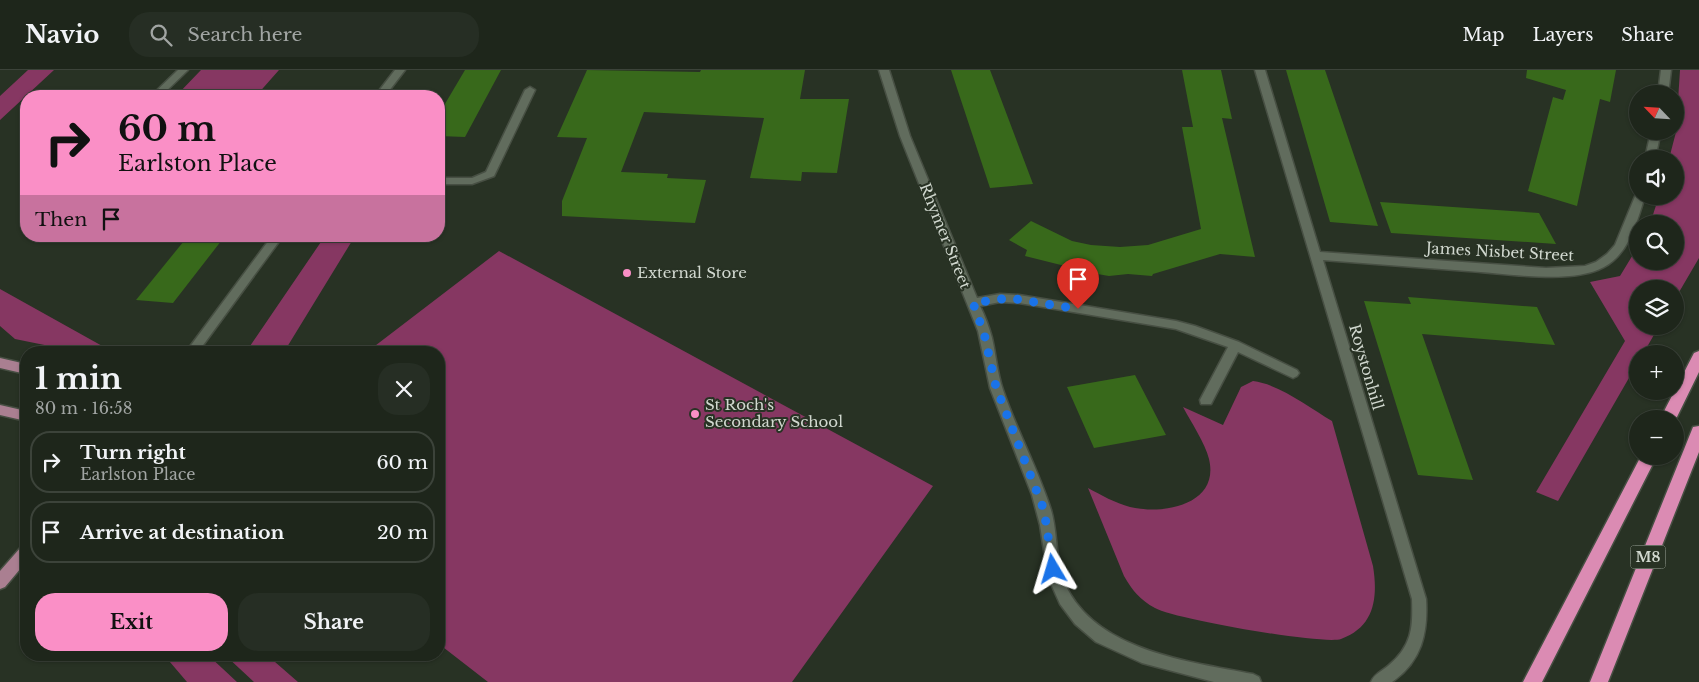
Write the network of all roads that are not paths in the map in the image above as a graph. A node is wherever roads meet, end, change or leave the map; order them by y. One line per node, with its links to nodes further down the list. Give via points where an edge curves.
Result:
1 (183, 70): 7 (street)
2 (400, 70): 8 (street)
3 (884, 70): 14 (street, Rhymer Street, via 931,203)
4 (1260, 70): 13 (street, Roystonhill)
5 (1666, 70): 6 (street)
6 (1664, 85)
7 (162, 90)
8 (385, 90)
9 (530, 90): 10 (street, via 490,174 474,181)
10 (445, 181)
11 (1636, 205): 13 (street, James Nisbet Street, via 1615,254 1602,265 1582,271 1546,272)
12 (274, 242): 16 (street)
13 (1316, 256): 30 (street, Roystonhill, via 1419,599 1421,622 1410,655 1398,670)
14 (973, 303): 15 (street, via 1000,298 1019,299 1176,325); 29 (street, Rhymer Street, via 984,333 996,387 1044,510 1058,586 1069,604 1086,625 1123,649)
15 (1235, 345): 20 (street); 21 (street)
16 (196, 346)
17 (1699, 357): 23 (highway)
18 (0, 363): 19 (main road)
19 (20, 368)
20 (1293, 373)
21 (1206, 400)
22 (0, 410): 24 (main road)
23 (1672, 410)
24 (20, 415)
25 (1699, 432): 32 (highway, M8)
26 (1644, 465): 31 (highway)
27 (20, 559): 28 (main road)
28 (0, 582)
29 (1253, 682)
30 (1379, 682)
31 (1532, 682)
32 (1599, 682)

